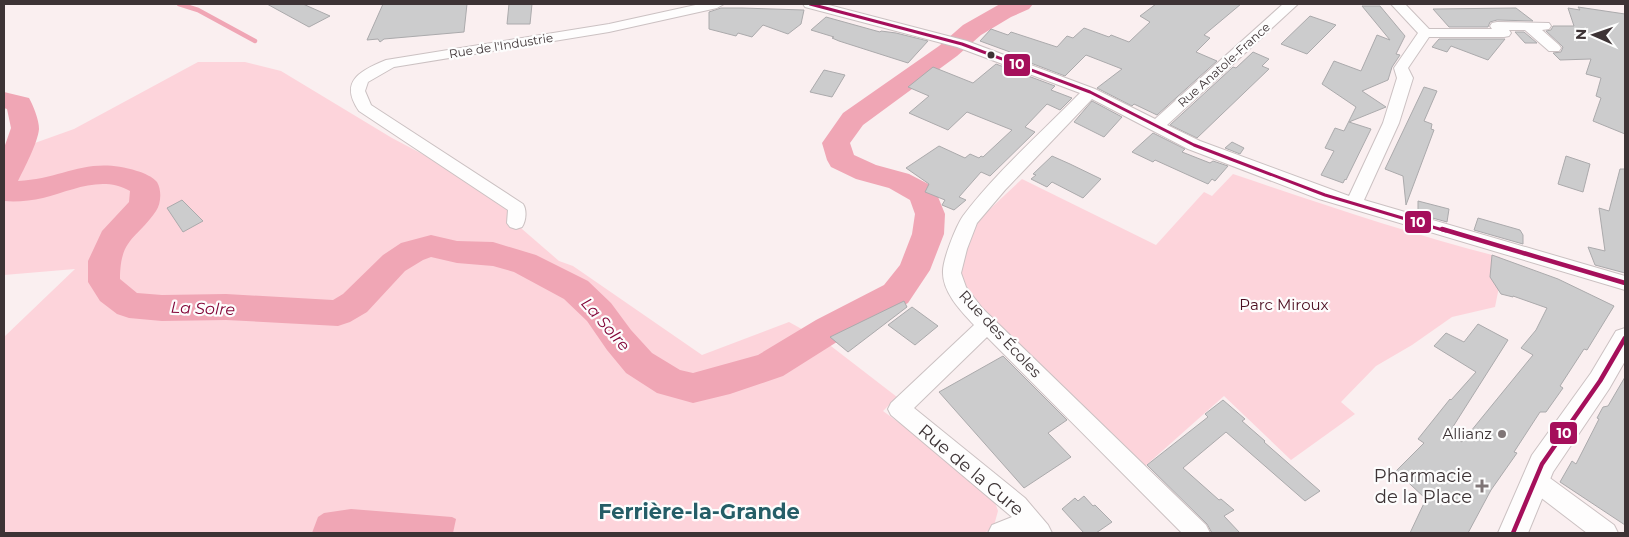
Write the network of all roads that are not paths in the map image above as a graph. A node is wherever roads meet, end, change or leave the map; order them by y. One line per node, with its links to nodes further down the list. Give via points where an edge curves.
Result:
1 (717, 4): 10 (street, Rue de l'Industrie, via 609,28 391,63 358,83 358,100 365,108 517,208)
2 (810, 4): 7 (street, via 956,42)
3 (1291, 4): 8 (street, Rue Anatole-France)
4 (1398, 4): 5 (street)
5 (1425, 33): 6 (street, via 1504,34 1498,26 1537,26); 9 (street, via 1401,68 1405,78 1391,123)
6 (1554, 48)
7 (1090, 92): 8 (street); 12 (street, Rue des Écoles, via 998,186 969,222 952,273 957,290)
8 (1156, 126): 9 (street, via 1226,158)
9 (1354, 204): 11 (street)
10 (516, 223)
11 (1625, 283)
12 (988, 325): 15 (street, Rue de la Cure, via 899,409 1017,506); 17 (street, Rue des Écoles)
13 (1625, 338): 14 (street, via 1600,381 1542,464)
14 (1535, 480): 18 (street); 19 (street)
15 (1035, 527): 16 (street)
16 (1000, 533)
17 (1198, 533)
18 (1513, 533)
19 (1606, 533)

